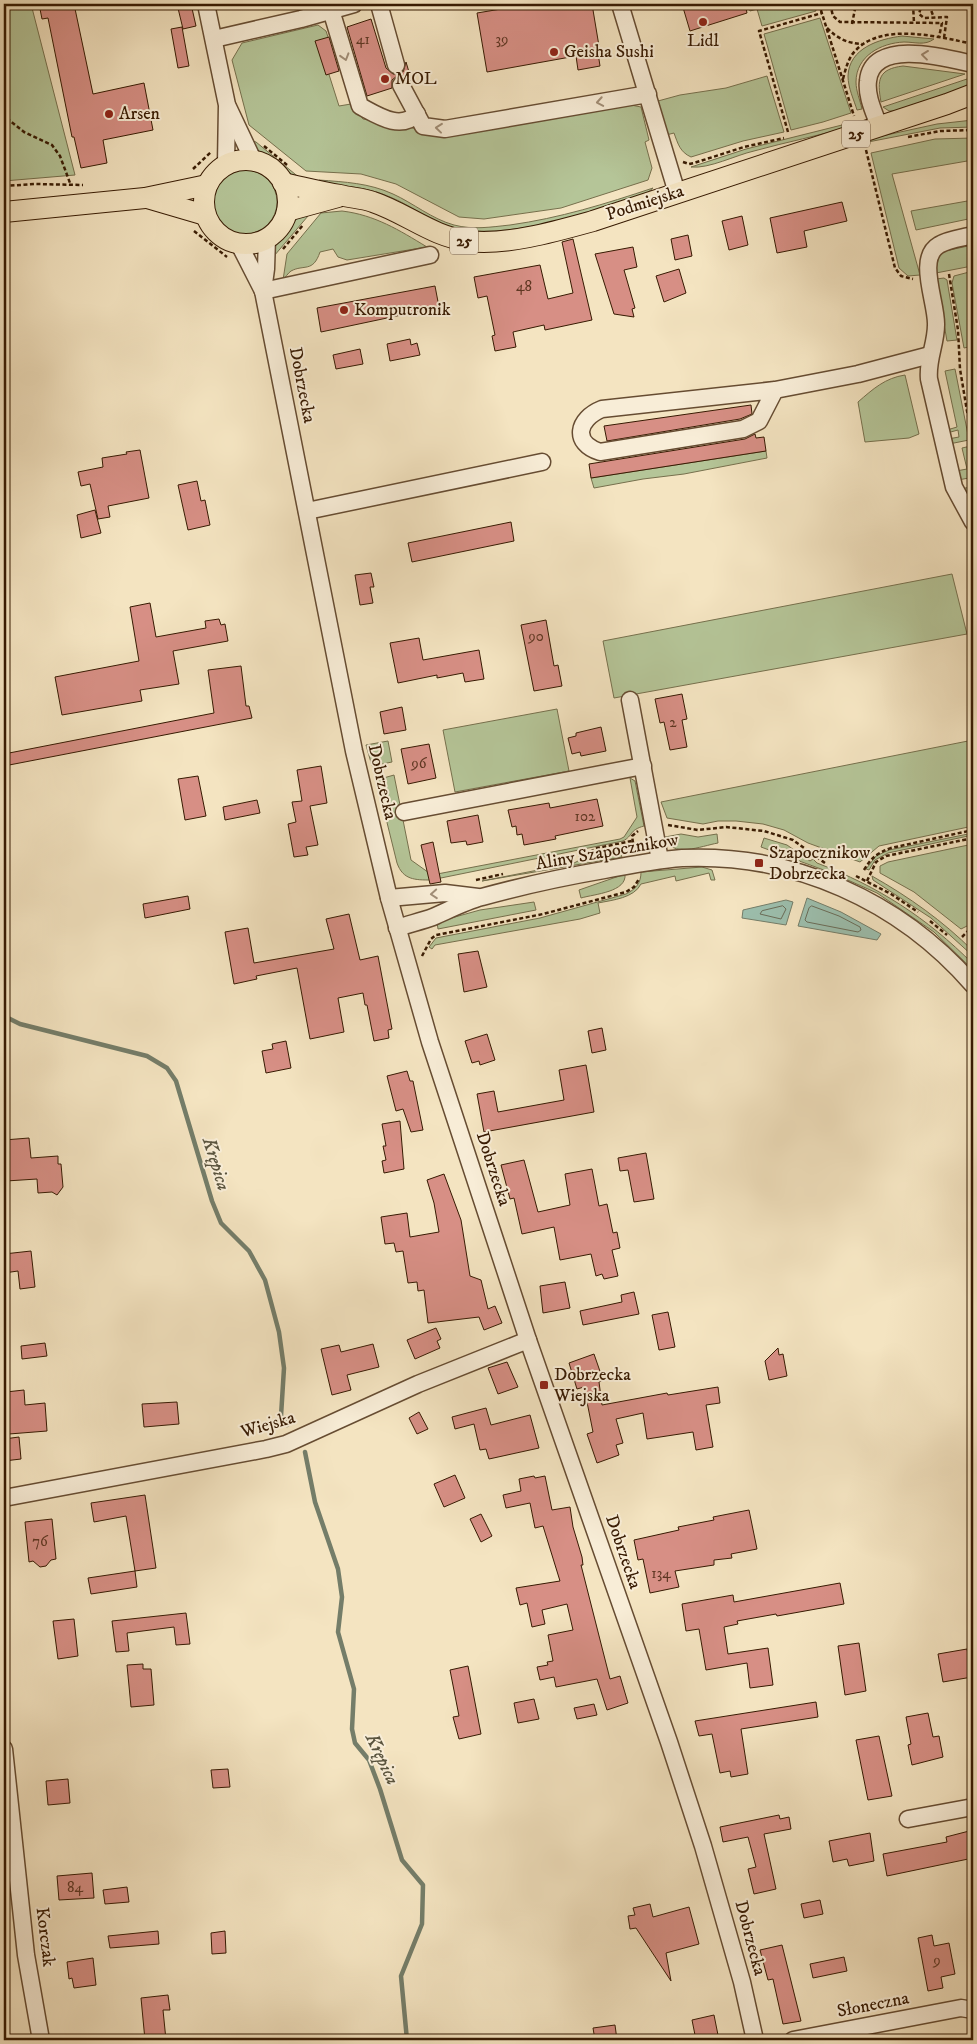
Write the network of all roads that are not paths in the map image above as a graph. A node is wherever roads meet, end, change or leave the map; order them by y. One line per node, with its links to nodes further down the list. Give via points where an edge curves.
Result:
1 (206, 4): 6 (street)
2 (354, 4): 5 (street)
3 (379, 4): 8 (street)
4 (620, 4): 10 (street)
5 (331, 10): 6 (street); 14 (street, one-way to 14, via 360,106 385,119 405,122)
6 (214, 39): 16 (street)
7 (973, 64): 15 (street, one-way to 15, via 906,53 883,58 870,72 868,80 870,102)
8 (396, 65)
9 (401, 86): 14 (street)
10 (648, 94): 14 (street, one-way to 14, via 445,129 423,126); 21 (street)
11 (973, 94): 13 (main road, Podmiejska / 25)
12 (973, 103): 13 (main road, Podmiejska / 25)
13 (947, 104): 15 (main road, Podmiejska / 25)
14 (417, 114)
15 (879, 126): 21 (main road, Podmiejska / 25)
16 (234, 142): 17 (street); 18 (street)
17 (252, 160): 18 (main road); 19 (main road, via 271,168)
18 (226, 164): 20 (main road)
19 (283, 183): 22 (main road, 25); 24 (main road, via 287,192)
20 (207, 185): 23 (main road); 26 (main road)
21 (677, 193): 22 (main road, Podmiejska / 25, via 565,228 484,242 441,235 372,201 342,196)
22 (307, 196): 24 (main road, 25)
23 (145, 198): 25 (main road); 26 (main road)
24 (287, 211): 28 (main road, via 283,222)
25 (4, 212)
26 (206, 215): 29 (main road, via 218,234)
27 (973, 235): 32 (street, via 940,244 928,258 936,324)
28 (267, 238): 29 (main road); 31 (street)
29 (239, 244): 31 (street)
30 (430, 255): 31 (street)
31 (263, 291): 35 (street, Dobrzecka)
32 (930, 355): 33 (street, via 858,374); 36 (street, via 928,379 951,478)
33 (775, 390): 33 (street, via 602,409 583,422 581,437 590,448 600,452 743,429 759,421)
34 (542, 462): 35 (street)
35 (306, 511): 42 (street, Dobrzecka, via 354,751)
36 (973, 522)
37 (630, 700): 38 (street)
38 (643, 766): 39 (street); 40 (street)
39 (404, 812)
40 (660, 860): 41 (street, Aliny Szapocznikow); 44 (street, Aliny Szapocznikow, via 705,858 752,862 797,871 837,885 913,928)
41 (480, 897): 42 (street, Aliny Szapocznikow, one-way to 42, via 445,893); 43 (street, Aliny Szapocznikow)
42 (389, 898): 43 (street, Dobrzecka)
43 (397, 928): 45 (street, Dobrzecka, via 433,1051)
44 (973, 985)
45 (528, 1340): 46 (street, Wiejska, via 418,1384 286,1444); 52 (street, Dobrzecka, via 703,1846)
46 (4, 1498)
47 (4, 1749): 51 (street, Korczak, via 26,1955)
48 (973, 1807): 49 (street)
49 (908, 1819)
50 (967, 2009): 53 (street, Słoneczna)
51 (41, 2040)
52 (755, 2040)
53 (793, 2040)

